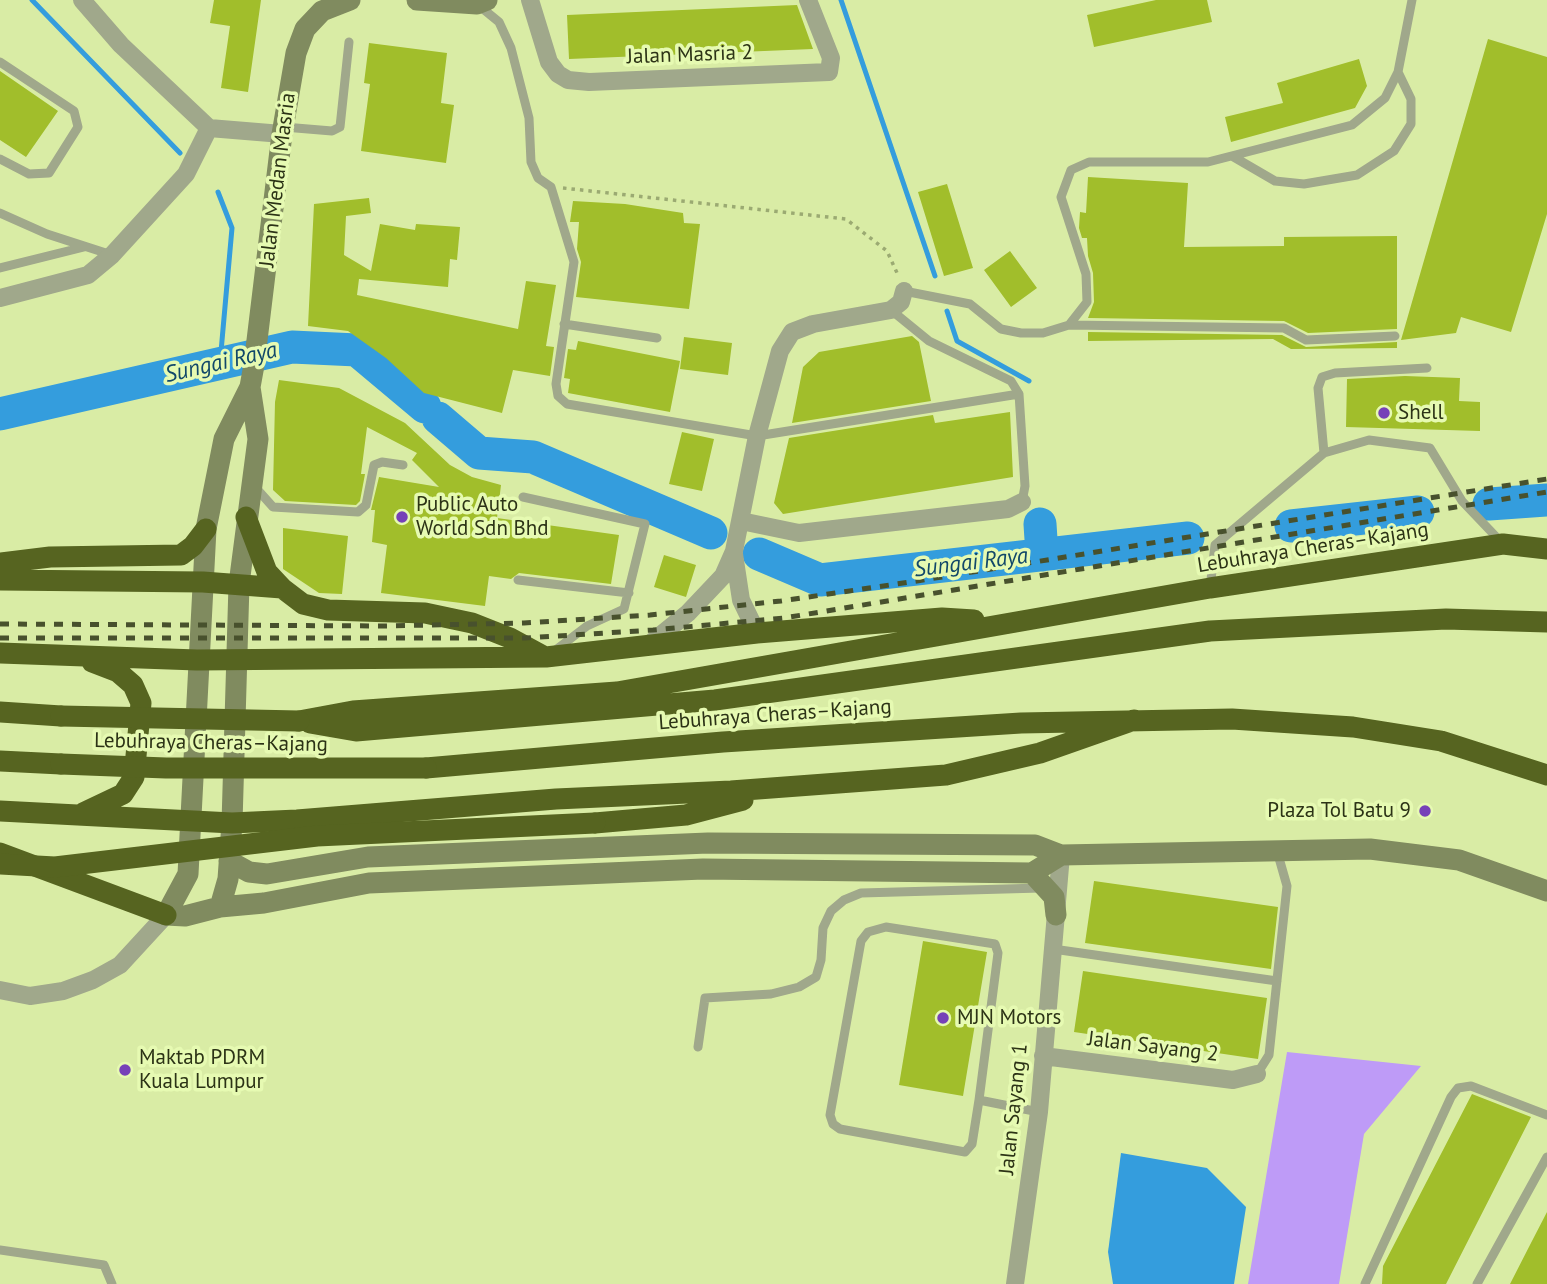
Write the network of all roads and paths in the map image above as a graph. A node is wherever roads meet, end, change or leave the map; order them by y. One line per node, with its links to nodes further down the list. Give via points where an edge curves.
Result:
1 (82, 0): 12 (street, via 121,45)
2 (350, 0): 8 (street, Jalan Medan Masria)
3 (416, 0): 7 (street)
4 (530, 0): 5 (street, Jalan Masria 2, via 549,62 568,80 589,82 829,72 831,58)
5 (808, 0)
6 (1412, 0): 11 (lane)
7 (482, 2): 16 (lane, via 499,22 511,48 529,118 531,162 538,178)
8 (318, 6): 13 (street, Jalan Medan Masria, via 296,53)
9 (349, 42): 13 (lane, via 340,127 332,131)
10 (0, 62): 15 (lane, via 74,111 78,127 49,173 29,174)
11 (1398, 72): 14 (lane, via 1385,98 1352,125); 14 (lane, via 1411,99 1411,124 1394,151 1357,175 1304,184 1275,181)
12 (209, 128): 13 (street); 19 (street, via 186,174)
13 (283, 130): 29 (street, Jalan Medan Masria)
14 (1232, 156): 25 (lane, via 1208,162 1089,162 1071,170 1061,197 1086,274 1087,302)
15 (0, 159)
16 (551, 187): 21 (path, via 846,219 887,251); 24 (lane, via 573,262)
17 (0, 213): 18 (lane)
18 (86, 247): 19 (lane); 20 (lane)
19 (112, 255): 22 (street, via 88,275)
20 (0, 268)
21 (904, 291): 23 (street, via 901,302); 25 (lane, via 970,304 1001,329 1043,333)
22 (0, 298)
23 (891, 310): 30 (lane, via 929,341 1011,381); 31 (street, via 792,332 780,351)
24 (564, 324): 27 (lane); 31 (lane, via 556,384 558,396 568,404)
25 (1069, 325): 26 (lane, via 1284,328 1306,340)
26 (1395, 336)
27 (657, 338)
28 (1427, 368): 32 (lane, via 1322,377 1318,388)
29 (250, 387): 34 (street, Jalan Medan Masria, via 258,439); 39 (street, Jalan Medan Masria, via 224,439)
30 (1019, 394): 31 (lane); 36 (lane)
31 (757, 436): 38 (street)
32 (1324, 453): 40 (lane, via 1369,440 1430,448 1462,501); 51 (lane, via 1215,545)
33 (403, 465): 34 (lane, via 374,465 366,505 358,512 274,507)
34 (251, 481): 37 (street, Jalan Medan Masria)
35 (523, 497): 52 (lane, via 645,524)
36 (1022, 502): 38 (street, via 1008,509 799,533)
37 (246, 517): 49 (street, Jalan Medan Masria); 50 (highway, via 267,572)
38 (741, 521): 42 (street)
39 (206, 529): 44 (highway, via 181,555); 48 (street, Jalan Medan Masria)
40 (1503, 544): 41 (highway, Lebuhraya Cheras–Kajang); 51 (highway, Lebuhraya Cheras–Kajang)
41 (1547, 549)
42 (734, 551): 55 (street, via 741,600); 56 (street, via 709,593)
43 (0, 556): 44 (highway)
44 (50, 557): 45 (highway)
45 (0, 564)
46 (0, 580): 48 (highway)
47 (518, 580): 52 (lane)
48 (203, 582): 49 (highway); 60 (street, Jalan Medan Masria)
49 (239, 584): 50 (highway); 61 (street, Jalan Medan Masria)
50 (282, 588): 59 (highway, via 303,604 328,610 425,613 472,623)
51 (1210, 588): 54 (highway, Lebuhraya Cheras–Kajang)
52 (629, 593): 59 (lane, via 624,609 587,625)
53 (1547, 622): 64 (highway, via 1446,619 1210,631 688,703 356,731)
54 (1004, 623): 55 (highway, via 942,618); 64 (highway, via 617,692 353,710)
55 (757, 634): 56 (highway)
56 (644, 648): 59 (highway)
57 (0, 653): 58 (highway)
58 (77, 657): 60 (highway); 69 (highway, via 118,672 133,685 141,702 134,777 123,794)
59 (546, 657): 61 (highway)
60 (197, 660): 61 (highway); 70 (street, Jalan Medan Masria)
61 (237, 660): 71 (street, Jalan Medan Masria)
62 (0, 712): 64 (highway, Lebuhraya Cheras–Kajang, bridge)
63 (1134, 720): 65 (highway, Lebuhraya Cheras–Kajang, bridge, via 723,742 426,768 179,768); 66 (highway, Lebuhraya Cheras–Kajang, via 1232,719 1353,727 1441,741); 67 (highway, via 1040,753 946,775)
64 (299, 721)
65 (0, 761)
66 (1547, 775)
67 (792, 787): 71 (highway); 76 (highway, bridge, via 686,815 317,836 55,867)
68 (0, 811): 69 (highway)
69 (75, 816): 70 (highway)
70 (191, 820): 71 (highway); 80 (street, Jalan Medan Masria, via 188,874)
71 (232, 822): 75 (street, Jalan Medan Masria)
72 (1277, 850): 74 (street); 78 (street, via 1370,849 1460,860); 83 (lane, via 1287,886)
73 (0, 853): 80 (highway)
74 (1061, 855): 75 (street, via 1035,845 708,843 368,857 267,873 249,872); 77 (street); 81 (street, Jalan Sayang 1)
75 (229, 861): 79 (street, Jalan Medan Masria)
76 (0, 864)
77 (1039, 880): 79 (street, via 703,869 369,883); 81 (street, via 1054,897); 85 (lane, via 861,893 844,900 822,928 816,976 799,987 771,994 705,998)
78 (1547, 891)
79 (220, 907): 80 (street, via 192,915)
80 (166, 915): 84 (street, via 120,965 93,980 30,996)
81 (1056, 915): 82 (street, Jalan Sayang 1)
82 (1053, 948): 83 (lane); 86 (street, Jalan Sayang 1)
83 (1277, 981): 87 (lane, via 1269,1055)
84 (0, 990)
85 (698, 1047)
86 (1044, 1056): 87 (street, Jalan Sayang 2, via 1233,1080); 89 (street, Jalan Sayang 1)
87 (1257, 1074)
88 (979, 1100): 88 (lane, via 972,1144 965,1152 833,1124 830,1115 861,942 868,932 886,927 995,944 998,953); 89 (lane)
89 (1039, 1112): 94 (street, Jalan Sayang 1)
90 (1547, 1115): 95 (lane, via 1471,1086 1458,1088)
91 (1547, 1157): 96 (lane)
92 (0, 1250): 93 (lane, via 104,1265)
93 (112, 1284)
94 (1015, 1284)
95 (1365, 1284)
96 (1476, 1284)

